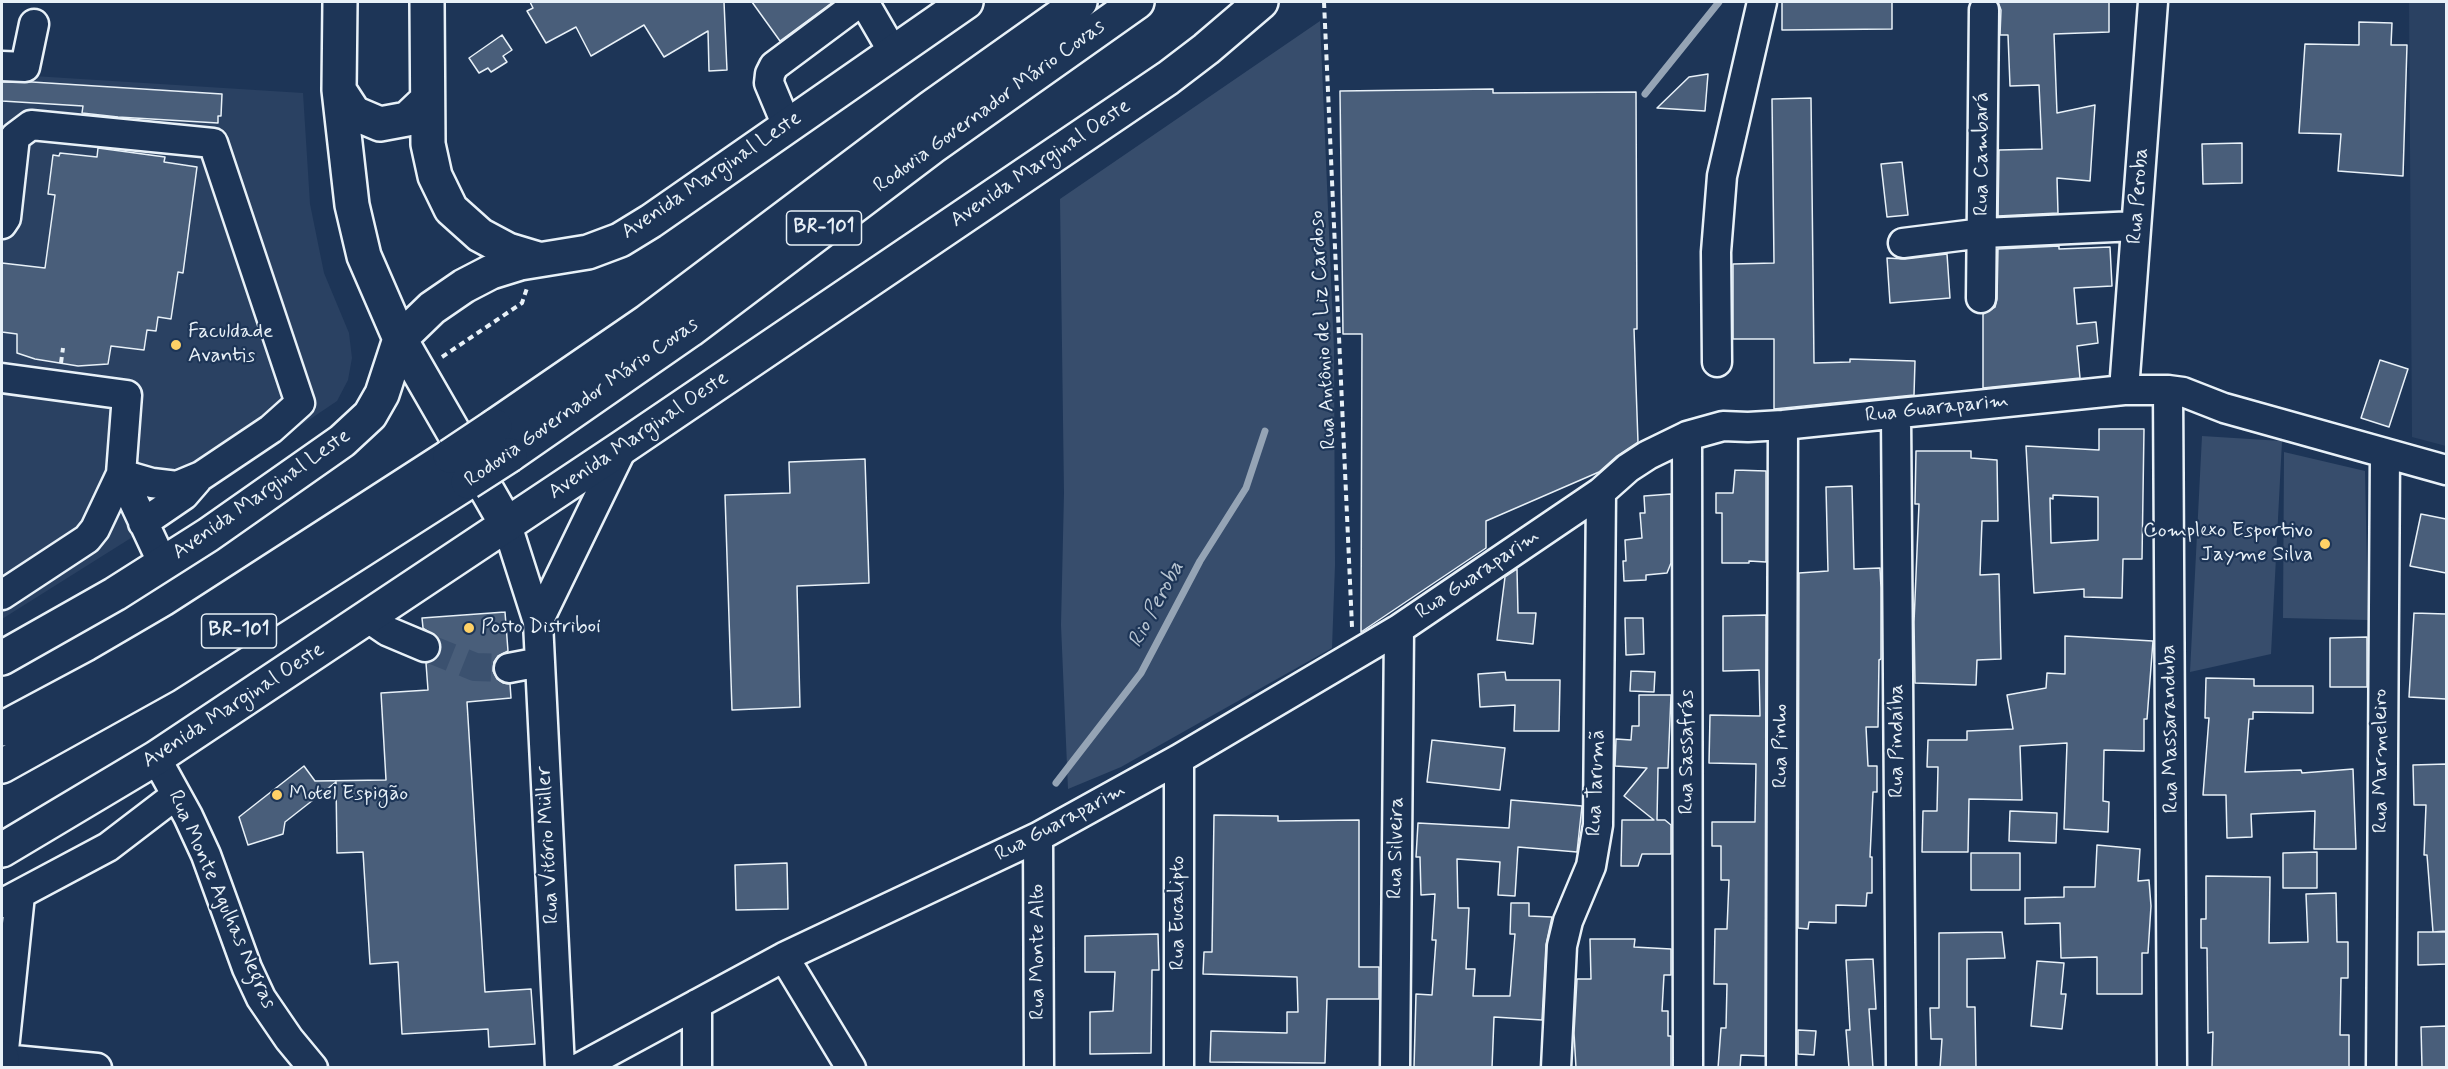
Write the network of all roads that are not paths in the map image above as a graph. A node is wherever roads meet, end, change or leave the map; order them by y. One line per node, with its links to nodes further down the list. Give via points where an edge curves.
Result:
1 (340, 2): 14 (main road, Rua Vitório Müller)
2 (427, 2): 15 (main road)
3 (862, 2): 12 (street); 16 (street, via 774,66 769,83)
4 (966, 2): 12 (main road, Avenida Marginal Leste)
5 (1080, 2): 48 (main road, Rodovia Governador Mário Covas / BR-101, bridge, via 932,107 648,321 495,426 180,630)
6 (1137, 2): 51 (main road, Rodovia Governador Mário Covas / BR-101, bridge, via 922,154 681,336 510,455 164,676)
7 (1261, 2): 31 (main road, Avenida Marginal Oeste, via 1168,78)
8 (1762, 2): 24 (street, via 1722,176 1716,252)
9 (2154, 2): 18 (street, Rua Peroba)
10 (1984, 10): 19 (street, Rua Cambará)
11 (34, 24): 13 (street, via 25,67)
12 (893, 52): 16 (main road, Avenida Marginal Leste)
13 (2, 66)
14 (339, 90): 15 (main road, via 354,113 380,124 407,119); 23 (main road, Rua Vitório Müller, via 352,205 364,256)
15 (427, 100): 21 (main road, via 428,144 435,176 451,209 480,235 508,250)
16 (787, 126): 21 (main road, Avenida Marginal Leste, via 620,240 588,252)
17 (2, 224): 35 (street, via 6,218 15,137 32,125 213,143 300,403 271,429)
18 (2136, 226): 19 (street); 26 (street, Rua Peroba)
19 (1983, 233): 20 (street); 22 (street, Rua Cambará)
20 (1903, 243)
21 (538, 259): 23 (main road, Avenida Marginal Leste, via 491,272 464,286 432,308)
22 (1981, 298)
23 (400, 339): 38 (main road, Rua Vitório Müller); 39 (main road, Avenida Marginal Leste, via 382,394 358,428)
24 (1717, 362)
25 (2, 378): 34 (street, via 126,395)
26 (2124, 390): 27 (street, Rua Guaraparim); 28 (street, Rua Guaraparim)
27 (2168, 390): 32 (street, Rua Guaraparim); 72 (street, Rua Massaranduba)
28 (1896, 414): 29 (street, Rua Guaraparim); 71 (street, Rua Pindaíba)
29 (1783, 425): 30 (street, Rua Guaraparim, via 1723,426); 70 (street, Rua Pinho)
30 (1687, 436): 36 (street, Rua Guaraparim, via 1628,468); 69 (street, Rua Sassafrás)
31 (623, 447): 38 (main road, Avenida Marginal Oeste); 42 (street, Rua Vitório Müller)
32 (2385, 454): 33 (street, Rua Guaraparim); 73 (street, Rua Marmeleiro)
33 (2446, 470)
34 (121, 474): 35 (street, via 177,486); 37 (street); 40 (street, via 87,539)
35 (201, 476): 37 (street, via 184,495)
36 (1601, 492): 43 (street, Rua Guaraparim); 68 (street, Rua Tarumã, via 1598,825 1591,866 1562,946)
37 (143, 523): 39 (street)
38 (507, 525): 41 (main road, Avenida Marginal Oeste); 42 (street, Rua Vitório Müller)
39 (163, 564): 45 (main road, Avenida Marginal Leste)
40 (2, 595)
41 (368, 618): 44 (street); 49 (main road, Avenida Marginal Oeste)
42 (538, 621): 46 (street, Rua Vitório Müller)
43 (1399, 629): 50 (street, Rua Guaraparim); 67 (street, Rua Silveira)
44 (425, 647)
45 (2, 658)
46 (540, 662): 47 (street); 61 (street, Rua Vitório Müller)
47 (509, 668)
48 (2, 729)
49 (156, 758): 52 (street, Rua Monte Agulhas Negras); 54 (main road, Avenida Marginal Oeste)
50 (1179, 759): 53 (street, Rua Guaraparim); 66 (street, Rua Eucalipto)
51 (2, 766)
52 (177, 795): 55 (street, via 108,847); 60 (street, Rua Monte Agulhas Negras, via 206,855 261,998)
53 (1038, 837): 56 (street, Rua Guaraparim); 65 (street, Rua Monte Alto)
54 (2, 850)
55 (11, 899): 58 (street)
56 (784, 957): 57 (street, Rua Guaraparim); 64 (street)
57 (697, 1004): 62 (street, Rua Guaraparim); 63 (street)
58 (2, 1062): 59 (street)
59 (97, 1068)
60 (313, 1068)
61 (560, 1068)
62 (579, 1068)
63 (697, 1068)
64 (851, 1068)
65 (1039, 1068)
66 (1179, 1068)
67 (1395, 1068)
68 (1556, 1068)
69 (1688, 1068)
70 (1781, 1068)
71 (1901, 1068)
72 (2172, 1068)
73 (2380, 1068)

